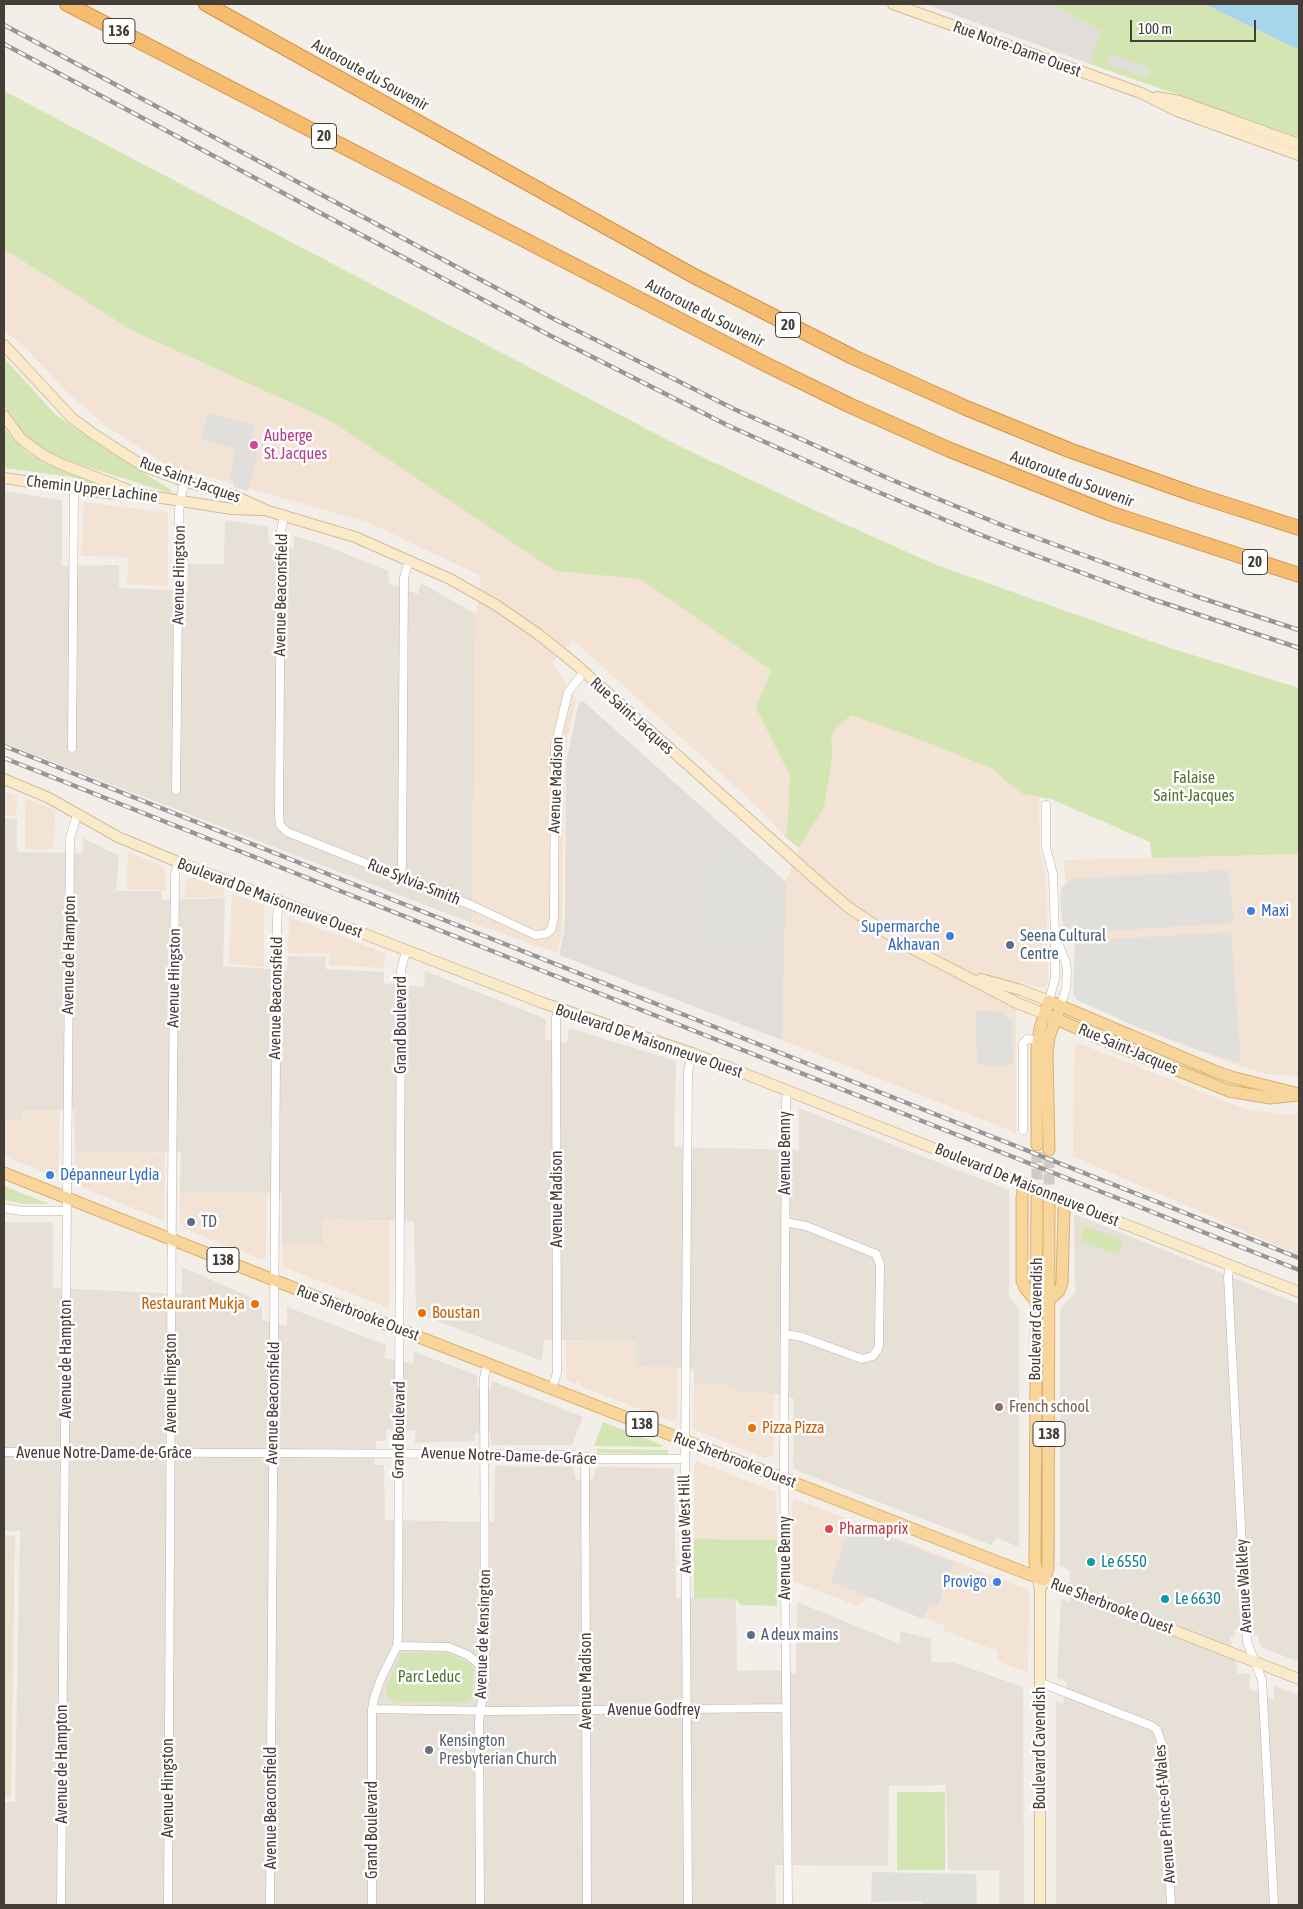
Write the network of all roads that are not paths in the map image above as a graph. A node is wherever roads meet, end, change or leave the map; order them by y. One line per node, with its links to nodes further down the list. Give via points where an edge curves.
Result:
1 (67, 4): 4 (highway, 136)
2 (892, 4): 5 (main road, Rue Notre-Dame Ouest)
3 (208, 5): 15 (highway, Autoroute du Souvenir / 20, via 694,276 829,345 1002,423)
4 (172, 58): 21 (highway, Autoroute du Souvenir / 20, via 765,364 873,416 1101,510)
5 (1141, 93): 6 (main road, Rue Notre-Dame Ouest, via 1179,101); 7 (main road, Rue Notre-Dame Ouest, via 1177,111)
6 (1299, 144)
7 (1299, 155)
8 (4, 345): 11 (main road, Rue Saint-Jacques, via 61,407 88,430 143,466)
9 (4, 416): 13 (main road, Rue Saint-Jacques, via 21,439 43,455)
10 (4, 478): 12 (main road, Chemin Upper Lachine)
11 (184, 482): 14 (street, Avenue Hingston); 16 (main road, Rue Saint-Jacques, via 235,496)
12 (74, 488): 13 (main road, Chemin Upper Lachine); 23 (street)
13 (143, 495): 14 (main road, Chemin Upper Lachine)
14 (181, 500): 16 (main road, Rue Saint-Jacques, via 232,509); 25 (street, Avenue Hingston)
15 (1222, 504): 18 (highway); 19 (highway, Autoroute du Souvenir / 20)
16 (268, 511): 17 (main road, Rue Saint-Jacques)
17 (284, 515): 20 (main road, Rue Saint-Jacques, via 354,537); 28 (street, Avenue Beaconsfield, via 281,532)
18 (1299, 521)
19 (1299, 528)
20 (409, 560): 22 (main road, Rue Saint-Jacques, via 460,584 508,613); 30 (street, via 404,578)
21 (1299, 575)
22 (584, 672): 32 (street, Avenue Madison, via 568,692 555,747 554,918); 35 (main road, Rue Saint-Jacques, via 830,892 885,932)
23 (72, 748)
24 (4, 779): 27 (main road, Boulevard De Maisonneuve Ouest, via 49,798)
25 (176, 790)
26 (1046, 805): 33 (street, via 1046,848 1053,874)
27 (77, 815): 29 (main road, Boulevard De Maisonneuve Ouest, via 114,835); 50 (street, Avenue de Hampton, via 70,838)
28 (280, 826): 30 (street, Rue Sylvia-Smith, via 287,832)
29 (178, 862): 31 (main road, Boulevard De Maisonneuve Ouest); 55 (street, Avenue Hingston, via 175,875)
30 (400, 876): 32 (street, Rue Sylvia-Smith, via 536,935)
31 (281, 902): 34 (main road, Boulevard De Maisonneuve Ouest); 57 (street, Avenue Beaconsfield, via 277,915)
32 (548, 933)
33 (1055, 935): 36 (street, via 1055,978); 37 (street, via 1067,972 1066,990)
34 (406, 951): 38 (main road, Boulevard De Maisonneuve Ouest); 61 (street, Grand Boulevard, via 401,970)
35 (965, 974): 36 (main road, Rue Saint-Jacques); 39 (main road, Rue Saint-Jacques, via 1017,1003)
36 (1049, 1001): 37 (main road, Rue Saint-Jacques); 39 (main road)
37 (1060, 1006): 39 (main road); 43 (main road, Rue Saint-Jacques, via 1224,1074)
38 (558, 1008): 41 (main road, Boulevard De Maisonneuve Ouest); 64 (street, Avenue Madison, via 557,1373)
39 (1050, 1016): 40 (main road); 43 (main road, Rue Saint-Jacques, via 1229,1091 1270,1098); 46 (main road, via 1047,1052)
40 (1038, 1040): 44 (street, via 1026,1040 1023,1045); 45 (main road)
41 (692, 1053): 42 (main road, Boulevard De Maisonneuve Ouest); 65 (street, Avenue West Hill, via 688,1072)
42 (788, 1091): 48 (main road, Boulevard De Maisonneuve Ouest); 54 (street, Avenue Benny)
43 (1299, 1094)
44 (1022, 1130)
45 (1037, 1145)
46 (1049, 1150)
47 (4, 1173): 50 (main road, Rue Sherbrooke Ouest / 138)
48 (1024, 1184): 51 (main road, Boulevard De Maisonneuve Ouest, bridge); 60 (main road, via 1022,1280)
49 (1037, 1196): 60 (main road, Boulevard Cavendish / 138)
50 (66, 1198): 53 (street, Avenue de Hampton); 55 (main road, Rue Sherbrooke Ouest / 138)
51 (1058, 1200): 56 (main road, Boulevard De Maisonneuve Ouest); 59 (main road, Boulevard Cavendish / 138); 59 (main road, via 1064,1210 1062,1283)
52 (4, 1208): 53 (street)
53 (66, 1211): 67 (street, Avenue de Hampton)
54 (785, 1222): 62 (street, Avenue Benny); 62 (street, via 806,1226 876,1254 880,1264 879,1344 873,1356 862,1360 802,1337)
55 (172, 1240): 57 (main road, Rue Sherbrooke Ouest / 138); 68 (street, Avenue Hingston)
56 (1230, 1264): 58 (main road, Boulevard De Maisonneuve Ouest); 77 (street, Avenue Walkley, via 1228,1277 1248,1642)
57 (274, 1280): 61 (main road, Rue Sherbrooke Ouest / 138); 69 (street, Avenue Beaconsfield)
58 (1299, 1292)
59 (1049, 1300): 75 (main road, Boulevard Cavendish / 138, via 1048,1568)
60 (1036, 1301): 75 (main road, Boulevard Cavendish / 138, via 1035,1563)
61 (400, 1329): 63 (main road, Rue Sherbrooke Ouest / 138); 70 (street, Grand Boulevard)
62 (785, 1334): 74 (street, Avenue Benny)
63 (487, 1363): 64 (main road, Rue Sherbrooke Ouest / 138); 71 (street, Avenue de Kensington, via 484,1378)
64 (552, 1388): 65 (main road, Rue Sherbrooke Ouest / 138)
65 (685, 1441): 73 (street, Avenue West Hill); 74 (main road, Rue Sherbrooke Ouest / 138)
66 (4, 1452): 67 (street, Avenue Notre-Dame-de-Grâce)
67 (66, 1453): 68 (street, Avenue Notre-Dame-de-Grâce); 86 (street, Avenue de Hampton)
68 (171, 1453): 69 (street, Avenue Notre-Dame-de-Grâce); 87 (street, Avenue Hingston)
69 (273, 1453): 70 (street, Avenue Notre-Dame-de-Grâce); 88 (street, Avenue Beaconsfield)
70 (399, 1454): 71 (street, Avenue Notre-Dame-de-Grâce); 76 (street, Grand Boulevard)
71 (484, 1454): 72 (street, Avenue Notre-Dame-de-Grâce); 78 (street, Avenue de Kensington, via 486,1658)
72 (585, 1457): 73 (street, Avenue Notre-Dame-de-Grâce); 83 (street, Avenue Madison)
73 (684, 1459): 84 (street, Avenue West Hill)
74 (784, 1479): 75 (main road, Rue Sherbrooke Ouest / 138); 81 (street, Avenue Benny)
75 (1041, 1578): 77 (main road, Rue Sherbrooke Ouest); 80 (main road, Boulevard Cavendish / 138)
76 (397, 1646): 78 (street, via 448,1646 468,1655); 82 (street, Grand Boulevard, via 380,1680)
77 (1255, 1661): 79 (main road, Rue Sherbrooke Ouest); 96 (street, Avenue Walkley, via 1262,1680)
78 (482, 1667): 85 (street, Avenue de Kensington, via 484,1688)
79 (1299, 1679)
80 (1040, 1683): 94 (main road, Boulevard Cavendish); 95 (street, Avenue Prince-of-Wales, via 1158,1730 1162,1744)
81 (786, 1708): 84 (street, Avenue Godfrey); 93 (street, Avenue Benny)
82 (372, 1709): 85 (street, Avenue Godfrey); 89 (street, Grand Boulevard)
83 (586, 1710): 84 (street, Avenue Godfrey); 85 (street, Avenue Godfrey); 91 (street, Avenue Madison)
84 (687, 1710): 92 (street, Avenue West Hill)
85 (480, 1711): 90 (street, Avenue de Kensington)
86 (61, 1905)
87 (168, 1905)
88 (270, 1905)
89 (372, 1905)
90 (480, 1905)
91 (587, 1905)
92 (688, 1905)
93 (788, 1905)
94 (1040, 1905)
95 (1171, 1905)
96 (1274, 1905)

